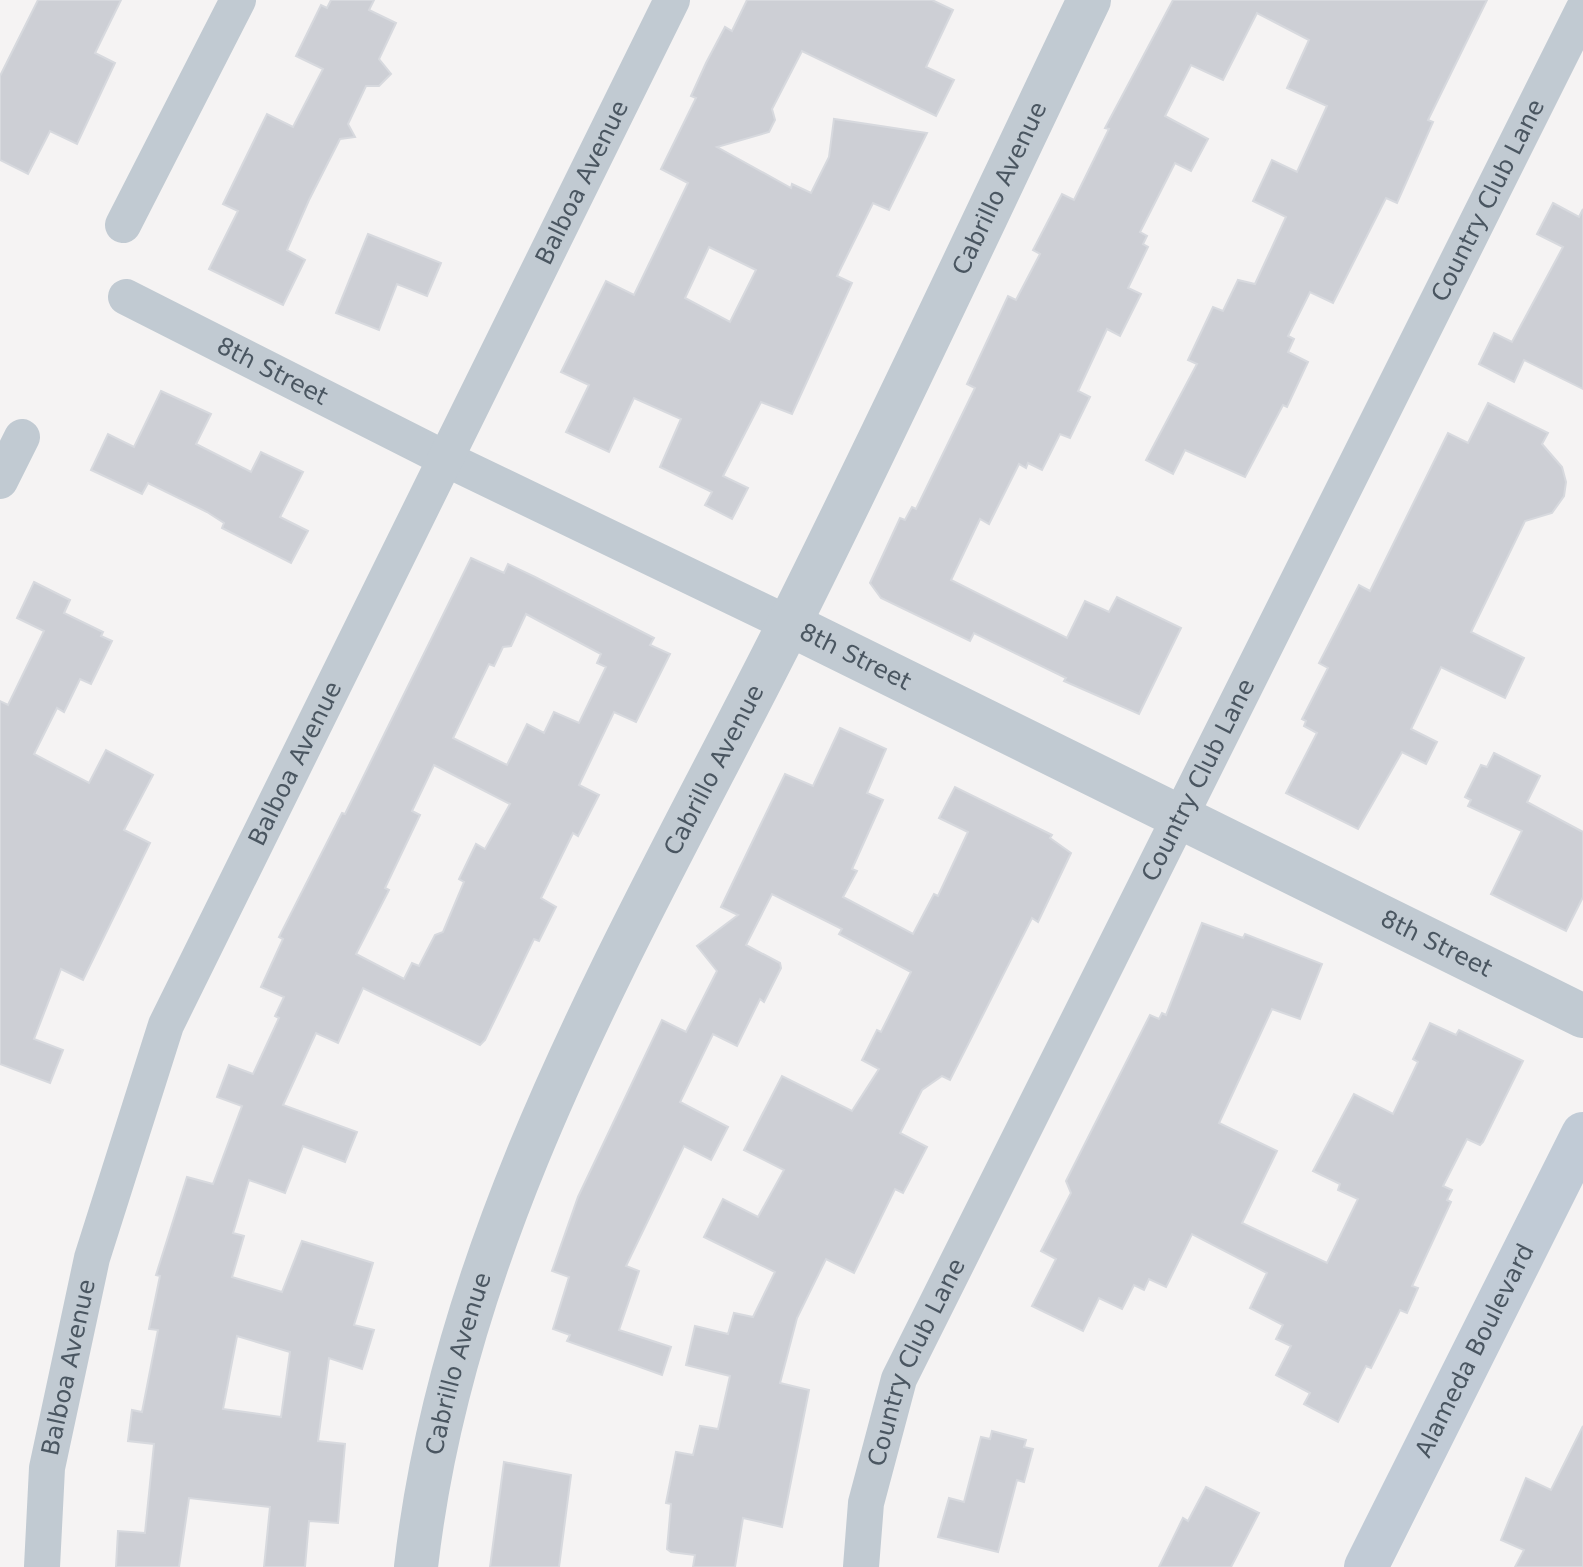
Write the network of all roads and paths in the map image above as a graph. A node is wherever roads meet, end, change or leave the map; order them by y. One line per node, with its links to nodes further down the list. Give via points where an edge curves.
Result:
1 (238, 0): 5 (street)
2 (672, 0): 8 (street, Balboa Avenue)
3 (1089, 0): 10 (street, Cabrillo Avenue)
4 (1583, 10): 11 (street, Country Club Lane)
5 (123, 225)
6 (126, 297): 8 (street, 8th Street)
7 (22, 437): 9 (street)
8 (444, 458): 10 (street, 8th Street); 14 (street, Balboa Avenue, via 166,1025 92,1258 47,1468)
9 (0, 481)
10 (789, 624): 11 (street, 8th Street); 15 (street, Cabrillo Avenue, via 591,1011 500,1223 458,1357 423,1501)
11 (1180, 817): 12 (street, 8th Street); 16 (street, Country Club Lane, via 899,1379 866,1503)
12 (1583, 1016)
13 (1583, 1134): 17 (main road, Alameda Boulevard)
14 (42, 1567)
15 (416, 1567)
16 (861, 1567)
17 (1366, 1567)

